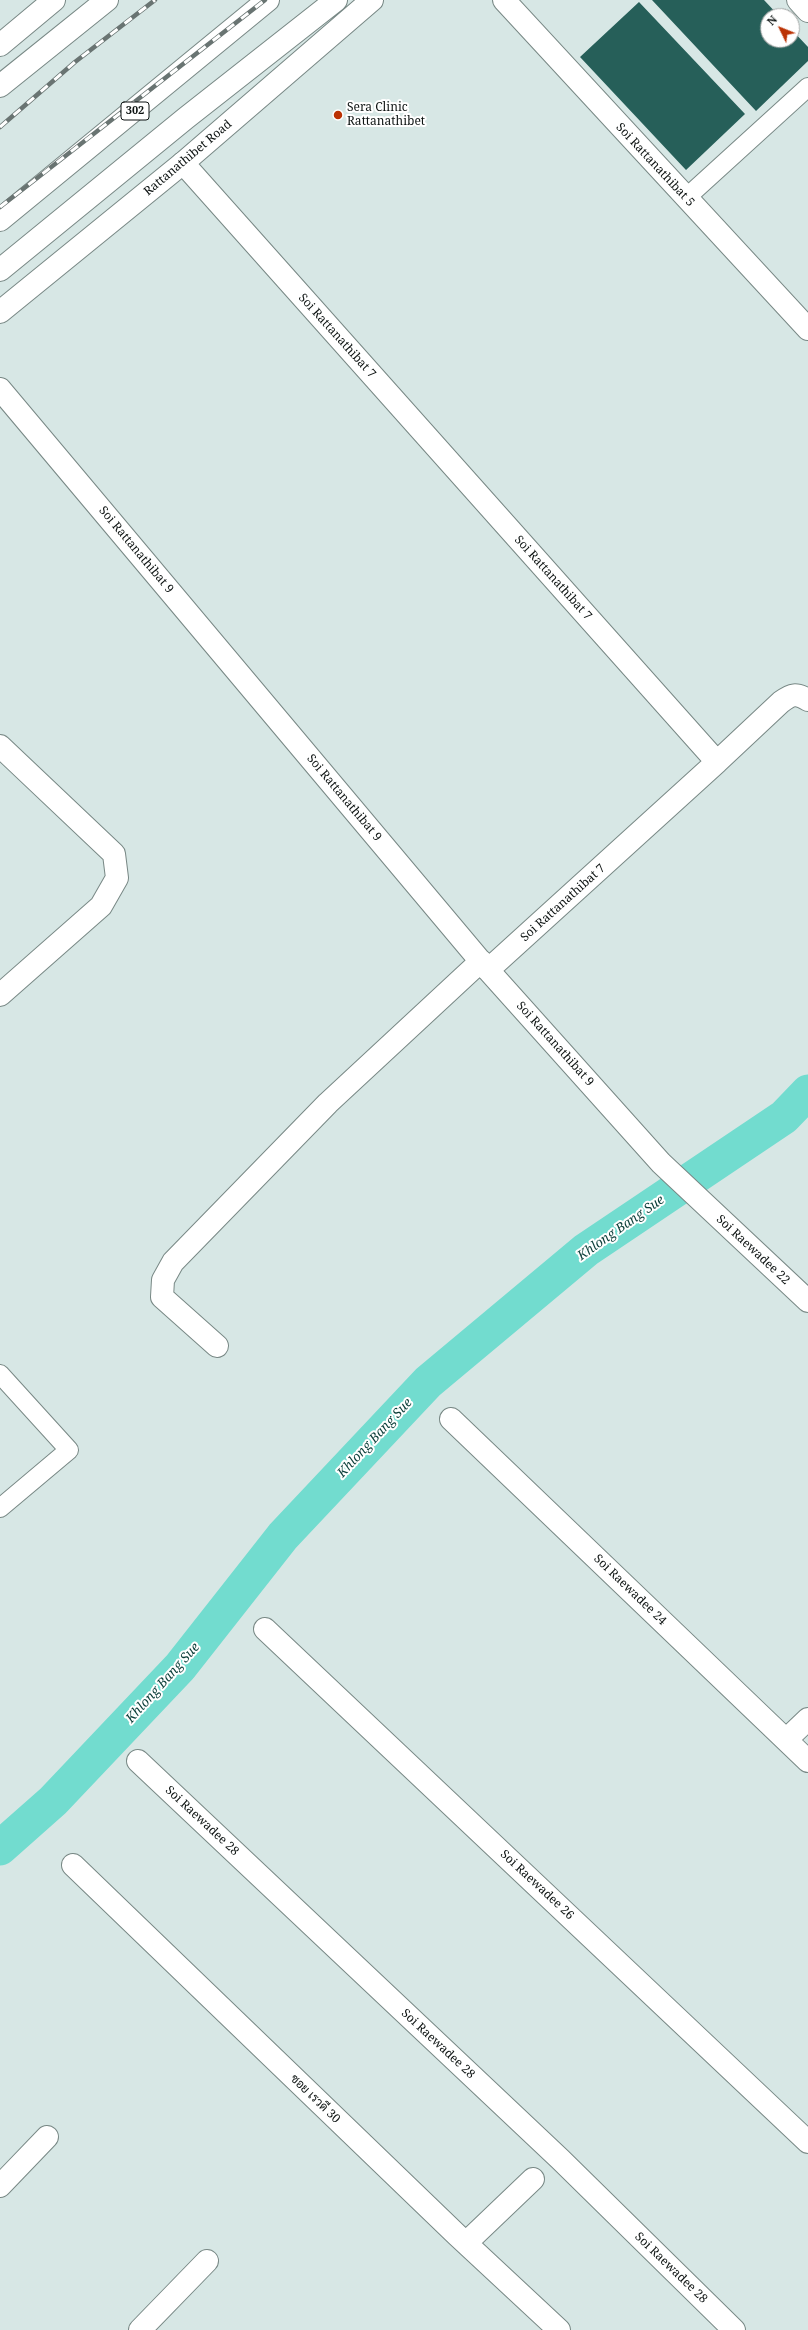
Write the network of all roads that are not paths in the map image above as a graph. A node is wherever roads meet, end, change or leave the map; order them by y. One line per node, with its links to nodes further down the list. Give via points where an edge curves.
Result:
1 (54, 0): 9 (street)
2 (107, 0): 10 (street)
3 (268, 0): 14 (street, 302)
4 (336, 0): 15 (street)
5 (372, 0): 12 (street, Rattanathibet Road)
6 (504, 0): 13 (street, Soi Rattanathibat 5)
7 (798, 0): 8 (street)
8 (808, 11)
9 (0, 44)
10 (0, 86)
11 (808, 87): 13 (lane)
12 (183, 163): 16 (street, Rattanathibet Road); 21 (street, Soi Rattanathibat 7)
13 (686, 198): 17 (street, Soi Rattanathibat 5)
14 (0, 220)
15 (0, 270)
16 (0, 312)
17 (808, 329)
18 (0, 388): 22 (street, Soi Rattanathibat 9)
19 (808, 700): 21 (street, via 792,694)
20 (0, 746): 23 (street, via 114,854 117,878 101,906)
21 (717, 762): 22 (street, Soi Rattanathibat 7)
22 (485, 965): 24 (street, Soi Rattanathibat 9, via 661,1163); 26 (street, Soi Rattanathibat 7, via 328,1103 173,1262 163,1280 162,1297)
23 (0, 995)
24 (698, 1199): 25 (street, Soi Raewadee 22)
25 (808, 1301)
26 (217, 1346)
27 (0, 1374): 29 (lane, via 69,1450)
28 (451, 1419): 32 (street, Soi Raewadee 24)
29 (0, 1508)
30 (265, 1629): 37 (street, Soi Raewadee 26)
31 (808, 1719): 32 (street)
32 (787, 1739): 34 (street, Soi Raewadee 24)
33 (138, 1760): 44 (street, Soi Raewadee 28, via 560,2159)
34 (808, 1761)
35 (73, 1865): 40 (street, ซอย เรวดี 30)
36 (47, 2137): 39 (street)
37 (808, 2142)
38 (533, 2179): 40 (street)
39 (0, 2186)
40 (466, 2243): 43 (street, ซอย เรวดี 30)
41 (207, 2262): 42 (street)
42 (140, 2330)
43 (559, 2330)
44 (734, 2330)

